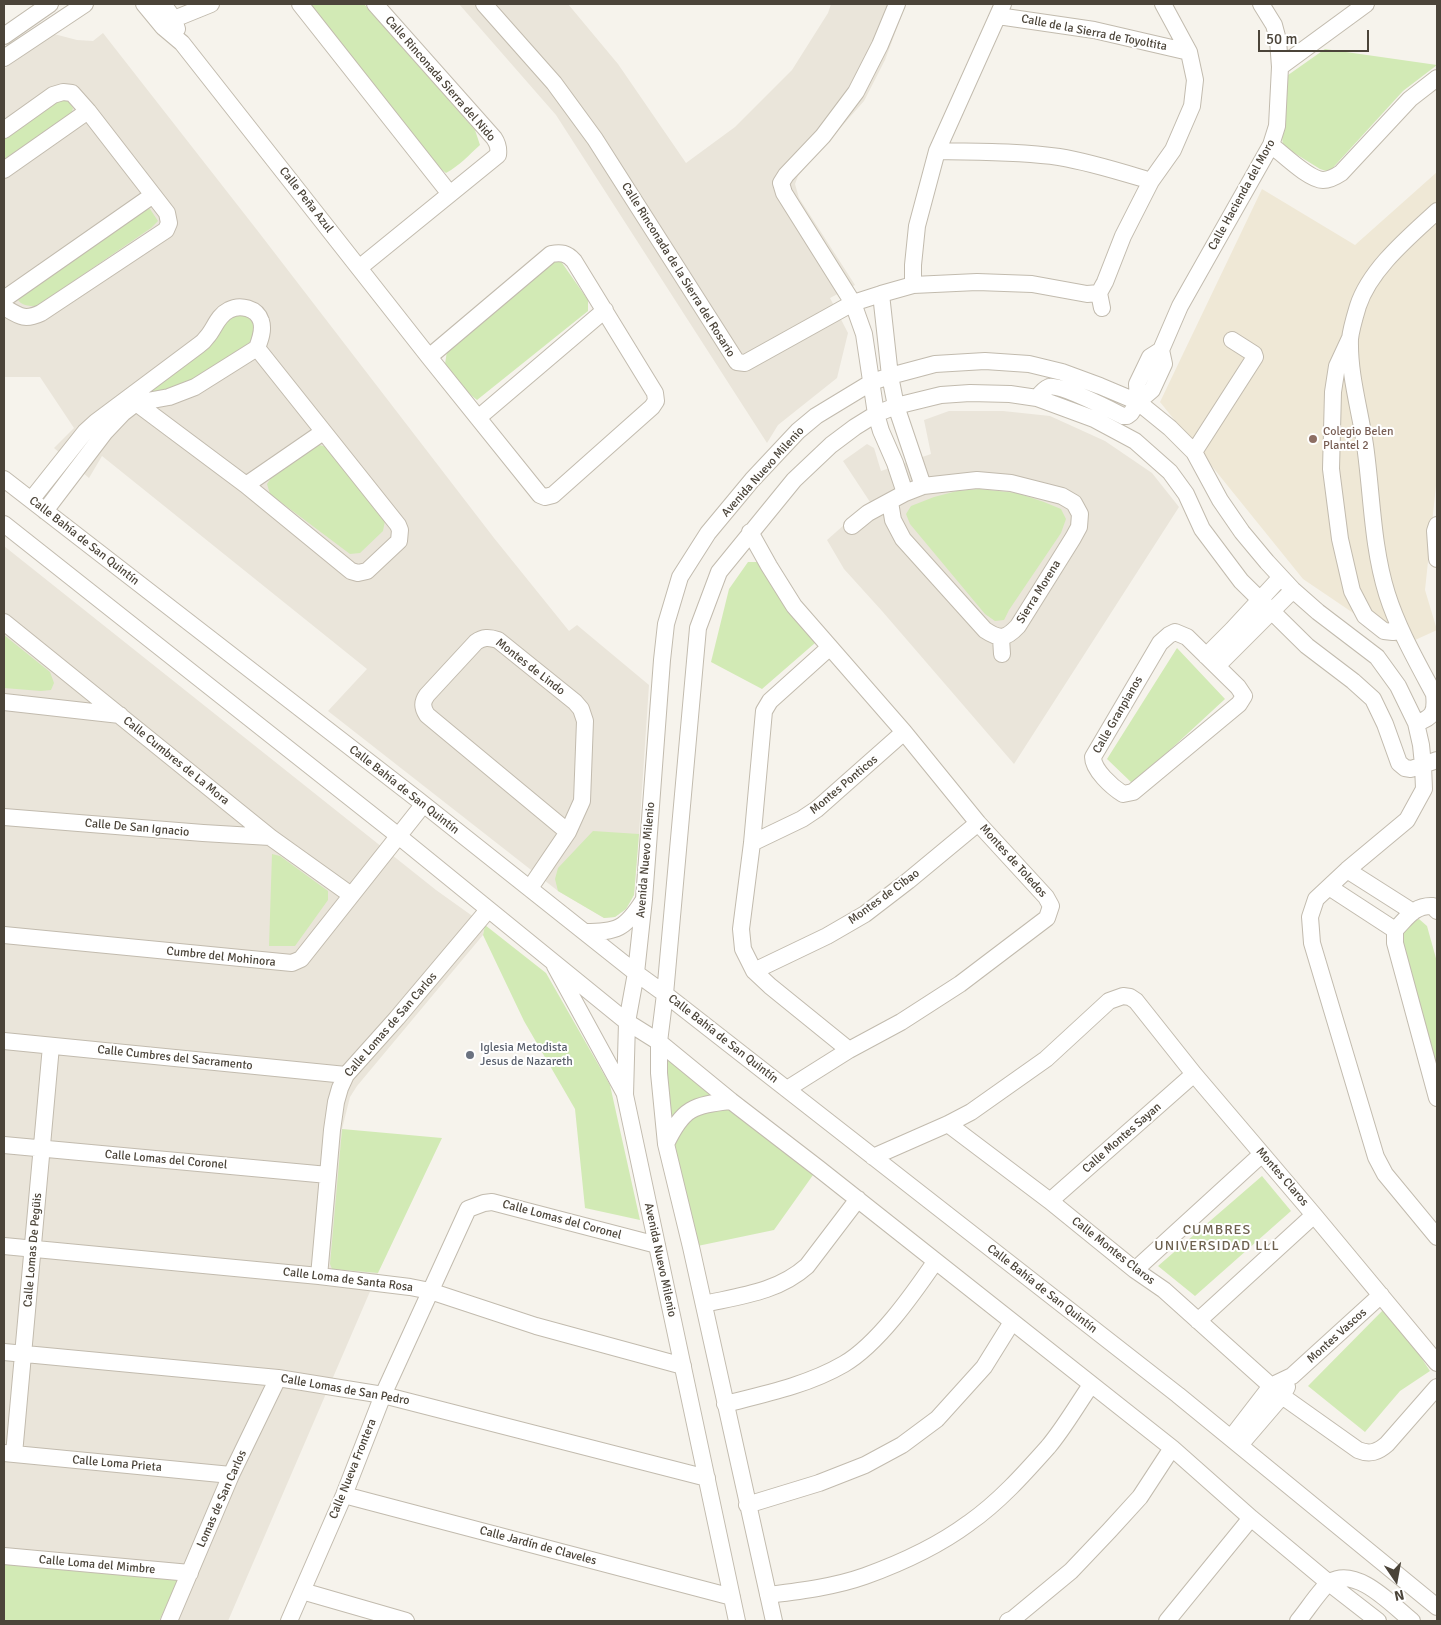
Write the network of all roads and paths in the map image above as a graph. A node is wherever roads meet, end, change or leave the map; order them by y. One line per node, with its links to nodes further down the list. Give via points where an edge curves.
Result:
1 (50, 4): 14 (street); 16 (street)
2 (85, 4): 14 (street)
3 (144, 4): 15 (street)
4 (163, 4): 15 (street)
5 (211, 4): 15 (street)
6 (300, 4): 27 (street)
7 (375, 4): 27 (street, Calle Rinconada Sierra del Nido, via 498,144 498,155)
8 (484, 4): 34 (street, Calle Rinconada de la Sierra del Rosario, via 554,83 595,138 737,362 745,364)
9 (897, 4): 34 (street, via 856,92 823,136 781,183 784,193)
10 (1163, 4): 17 (street, Calle Rinconada de la Sierra del Rosario)
11 (1261, 4): 19 (street, Calle Hacienda del Moro, via 1274,25)
12 (1366, 4): 19 (street)
13 (1000, 10): 17 (street, Calle de la Sierra de Toyoltita); 24 (street)
14 (61, 20): 18 (street)
15 (168, 23): 30 (street, Calle Peña Azul)
16 (4, 36)
17 (1189, 52): 26 (street, Calle Rinconada de la Sierra del Rosario, via 1195,80 1192,106 1173,150)
18 (4, 58)
19 (1280, 67): 23 (street, Calle Hacienda del Moro, via 1277,126)
20 (1437, 78): 23 (street, via 1410,99 1341,173 1331,179 1321,180 1310,175)
21 (88, 111): 22 (street, via 72,93 58,92); 25 (street); 28 (street)
22 (4, 130)
23 (1272, 145): 45 (street, Calle Hacienda del Moro, via 1180,306 1162,350 1164,364 1152,390)
24 (937, 151): 26 (street, via 1022,153 1060,158); 31 (street, via 917,226)
25 (4, 170)
26 (1151, 181): 31 (street, Calle Rinconada de la Sierra del Rosario, via 1123,236 1100,301 1087,294 1032,284)
27 (450, 194): 30 (street, Calle Rinconada Sierra del Nido)
28 (153, 195): 33 (street); 35 (street, via 169,217 166,230 41,314 22,318)
29 (1437, 211): 37 (street, via 1373,277 1358,305)
30 (359, 268): 40 (street, Calle Peña Azul)
31 (913, 285): 32 (street, Calle Rinconada de la Sierra del Rosario)
32 (881, 294): 34 (street, Calle Rinconada de la Sierra del Rosario); 41 (street)
33 (4, 299)
34 (853, 304): 42 (street, via 864,334)
35 (4, 307)
36 (605, 310): 40 (street, Calle Peña Azul, via 570,256 560,252 551,254); 48 (street); 48 (street, Calle Peña Azul, via 655,392 656,401 553,495 546,497 538,493)
37 (1350, 338): 67 (street, via 1374,532 1387,594); 67 (street, via 1337,366 1333,392 1331,469 1340,539 1352,590 1365,616 1384,631)
38 (1232, 340): 50 (street, via 1254,354 1255,358)
39 (257, 348): 44 (street, via 196,387 169,397); 44 (street, via 262,329 258,314 244,307 230,309 199,345); 49 (street)
40 (429, 357): 48 (street, Calle Peña Azul)
41 (890, 376): 42 (street, Avenida Nuevo Milenio); 45 (street, Avenida Nuevo Milenio, via 935,364 985,361 1029,364 1062,372); 46 (street)
42 (872, 382): 47 (street); 89 (street, Avenida Nuevo Milenio, via 816,416 798,431 708,533 680,577 666,624)
43 (1037, 398): 45 (street, Calle Hacienda del Moro, via 1053,387 1124,416 1131,413); 46 (street, via 970,393 941,395); 65 (street, via 1094,419 1127,436 1170,472 1186,494 1202,529 1242,581)
44 (132, 400): 52 (street); 55 (street, via 107,413 85,432); 57 (street)
45 (1138, 402): 50 (street, Avenida Nuevo Milenio)
46 (896, 406): 47 (street); 53 (street)
47 (876, 414): 54 (street); 61 (street, via 831,445 794,480)
48 (478, 418)
49 (323, 432): 52 (street); 52 (street, via 400,530 399,541 367,571 351,571)
50 (1194, 452): 63 (street, Avenida Nuevo Milenio, via 1225,508)
51 (4, 479): 55 (street, Calle Bahía de San Quintín)
52 (246, 485)
53 (923, 486): 54 (street, Sierra Morena); 68 (street, Sierra Morena, via 977,480 1011,483 1062,496 1086,514 1018,626 1010,635)
54 (905, 493): 56 (street, Sierra Morena)
55 (31, 500): 57 (street, Calle Bahía de San Quintín)
56 (890, 502): 60 (street, Sierra Morena); 68 (street, via 893,520 903,539 985,630)
57 (45, 511): 78 (street, Calle Bahía de San Quintín)
58 (4, 524): 82 (street)
59 (1437, 525): 62 (street)
60 (852, 526)
61 (750, 532): 69 (street, Montes de Toledos, via 794,606); 99 (street, via 719,572 698,628)
62 (1437, 559)
63 (1281, 577): 64 (street, Avenida Nuevo Milenio); 65 (street)
64 (1293, 590): 65 (street); 74 (street, Avenida Nuevo Milenio, via 1377,657 1398,686)
65 (1266, 605): 71 (street); 76 (street, via 1308,646 1373,700 1399,763 1411,769)
66 (4, 622): 73 (street, Calle Cumbres de La Mora)
67 (1401, 631): 74 (street, via 1434,694 1432,714)
68 (1001, 638): 70 (street)
69 (830, 647): 75 (street, Montes de Toledos); 84 (street, via 770,701 764,711)
70 (1002, 654)
71 (1211, 661): 71 (street, Calle Granpianos, via 1187,637 1175,632 1160,643 1093,757 1099,773 1120,792 1133,792 1242,700 1242,691)
72 (4, 702): 73 (street)
73 (120, 714): 83 (street, Calle Cumbres de La Mora)
74 (1416, 723): 76 (street, Avenida Nuevo Milenio, via 1421,745)
75 (904, 732): 80 (street, Montes de Toledos); 84 (street, Montes Ponticos, via 816,810)
76 (1430, 762): 77 (street, Avenida Nuevo Milenio)
77 (1430, 789): 85 (street, via 1407,820)
78 (424, 805): 82 (street, Cumbre del Mohinora); 87 (street, Calle Bahía de San Quintín)
79 (4, 817): 83 (street, Calle De San Ignacio)
80 (978, 823): 97 (street, Montes de Cibao, via 865,914); 104 (street, Montes de Toledos, via 1046,897 1052,906 1047,918 960,984)
81 (568, 832): 81 (street, Montes de Lindo, via 582,801 585,721 581,709 498,640 480,640 427,695 424,710); 87 (street, Montes de Lindo)
82 (398, 836): 88 (street, Cumbre del Mohinora); 90 (street)
83 (270, 837): 88 (street, Calle Cumbres de La Mora)
84 (752, 843): 97 (street, via 741,929 743,949)
85 (1347, 870): 86 (street); 92 (street)
86 (1329, 887): 93 (street); 122 (street, via 1316,899 1310,918 1312,943 1376,1157 1385,1174)
87 (530, 888): 94 (street, Calle Bahía de San Quintín)
88 (351, 896): 95 (street, Cumbre del Mohinora, via 301,959 292,963)
89 (644, 899): 94 (street, via 622,926); 98 (street, Avenida Nuevo Milenio)
90 (488, 910): 96 (street); 106 (street, Calle Lomas de San Carlos)
91 (1437, 911): 92 (street, via 1433,906 1423,906)
92 (1413, 912): 93 (street)
93 (1395, 930): 109 (street, via 1395,943)
94 (585, 932): 98 (street, Calle Bahía de San Quintín)
95 (4, 935)
96 (550, 958): 100 (street); 108 (street)
97 (754, 971): 104 (street)
98 (636, 973): 99 (street, Calle Bahía de San Quintín); 100 (street, Avenida Nuevo Milenio)
99 (665, 994): 102 (street); 107 (street, Calle Bahía de San Quintín)
100 (627, 1022): 102 (street); 108 (street, Avenida Nuevo Milenio)
101 (4, 1041): 103 (street, Calle Cumbres del Sacramento)
102 (659, 1042): 110 (street); 112 (street)
103 (51, 1046): 106 (street, Calle Cumbres del Sacramento); 114 (street, Calle Lomas De Pegüis)
104 (850, 1050): 107 (street, Montes de Toledos)
105 (1194, 1074): 111 (street, Montes Claros, via 1136,1001 1123,996 1109,1002 1046,1059 971,1112); 115 (street, Montes Claros); 119 (street, Calle Montes Sayan)
106 (346, 1075): 117 (street, Calle Lomas de San Carlos, via 336,1102)
107 (786, 1089): 116 (street, Calle Bahía de San Quintín)
108 (625, 1095): 123 (street, Avenida Nuevo Milenio)
109 (1437, 1098)
110 (731, 1101): 112 (street, via 707,1103 690,1110 674,1126); 118 (street)
111 (948, 1124): 116 (street); 119 (street, Calle Montes Claros)
112 (666, 1144): 131 (street)
113 (4, 1145): 114 (street, Calle Lomas del Coronel)
114 (42, 1148): 117 (street, Calle Lomas del Coronel); 125 (street, Calle Lomas De Pegüis)
115 (1262, 1154): 121 (street, Montes Claros); 127 (street)
116 (873, 1157): 144 (street, Calle Bahía de San Quintín)
117 (328, 1175): 128 (street, Calle Lomas de San Carlos)
118 (858, 1199): 126 (street); 131 (street, via 797,1275 763,1291)
119 (1050, 1201): 127 (street, Calle Montes Claros)
120 (468, 1209): 123 (street, Calle Lomas del Coronel, via 492,1202); 129 (street, Calle Nueva Frontera)
121 (1314, 1215): 130 (street, Montes Claros); 132 (street)
122 (1437, 1237)
123 (657, 1245): 137 (street, Avenida Nuevo Milenio)
124 (4, 1246): 125 (street, Calle Loma de Santa Rosa)
125 (33, 1249): 128 (street, Calle Loma de Santa Rosa); 135 (street, Calle Lomas De Pegüis)
126 (936, 1262): 133 (street); 143 (street, via 879,1334 845,1364 784,1389)
127 (1135, 1270): 132 (street, Calle Montes Claros, via 1164,1290)
128 (319, 1276): 129 (street, Calle Loma de Santa Rosa)
129 (430, 1291): 137 (street, Calle Loma de Santa Rosa, via 536,1326); 142 (street, Calle Nueva Frontera)
130 (1381, 1295): 136 (street, Montes Claros); 141 (street, Montes Vascos)
131 (704, 1304): 143 (street)
132 (1198, 1321): 141 (street, Calle Montes Claros)
133 (1012, 1322): 139 (street); 150 (street, via 984,1367 936,1419 902,1446 865,1466)
134 (4, 1352): 135 (street, Calle Lomas de San Pedro)
135 (23, 1353): 138 (street, Calle Lomas de San Pedro); 146 (street, Calle Lomas De Pegüis)
136 (1437, 1363)
137 (683, 1366): 148 (street, Avenida Nuevo Milenio)
138 (278, 1378): 142 (street, Calle Lomas de San Pedro); 147 (street, Lomas de San Carlos)
139 (1092, 1385): 145 (street); 156 (street, via 1049,1446 1005,1493 970,1523 909,1558 864,1577)
140 (1437, 1387): 141 (street, Calle Montes Claros, via 1388,1444 1381,1450 1365,1453)
141 (1277, 1391): 144 (street, Montes Vascos)
142 (383, 1394): 148 (street, Calle Lomas de San Pedro); 149 (street, Calle Nueva Frontera)
143 (725, 1404): 150 (street)
144 (1236, 1442): 158 (street, Calle Bahía de San Quintín)
145 (1172, 1448): 151 (street); 159 (street, via 1140,1497 1110,1531 1071,1571)
146 (9, 1454): 147 (street, Calle Loma Prieta)
147 (231, 1475): 153 (street, Lomas de San Carlos)
148 (707, 1478): 157 (street, Avenida Nuevo Milenio)
149 (344, 1494): 155 (street, Calle Nueva Frontera); 157 (street, Calle Jardín de Claveles)
150 (747, 1504): 156 (street)
151 (1251, 1518): 154 (street); 165 (street)
152 (4, 1556): 153 (street, Calle Loma del Mimbre)
153 (190, 1573): 160 (street, Lomas de San Carlos)
154 (1329, 1583): 166 (street); 167 (street); 168 (street, via 1340,1578 1359,1580)
155 (302, 1591): 161 (street, Calle Nueva Frontera); 162 (street)
156 (768, 1595): 164 (street)
157 (732, 1597): 163 (street, Avenida Nuevo Milenio)
158 (1437, 1606)
159 (1012, 1620)
160 (170, 1621)
161 (289, 1621)
162 (406, 1621)
163 (737, 1621)
164 (774, 1621)
165 (1167, 1621)
166 (1298, 1621)
167 (1378, 1621)
168 (1412, 1621)

